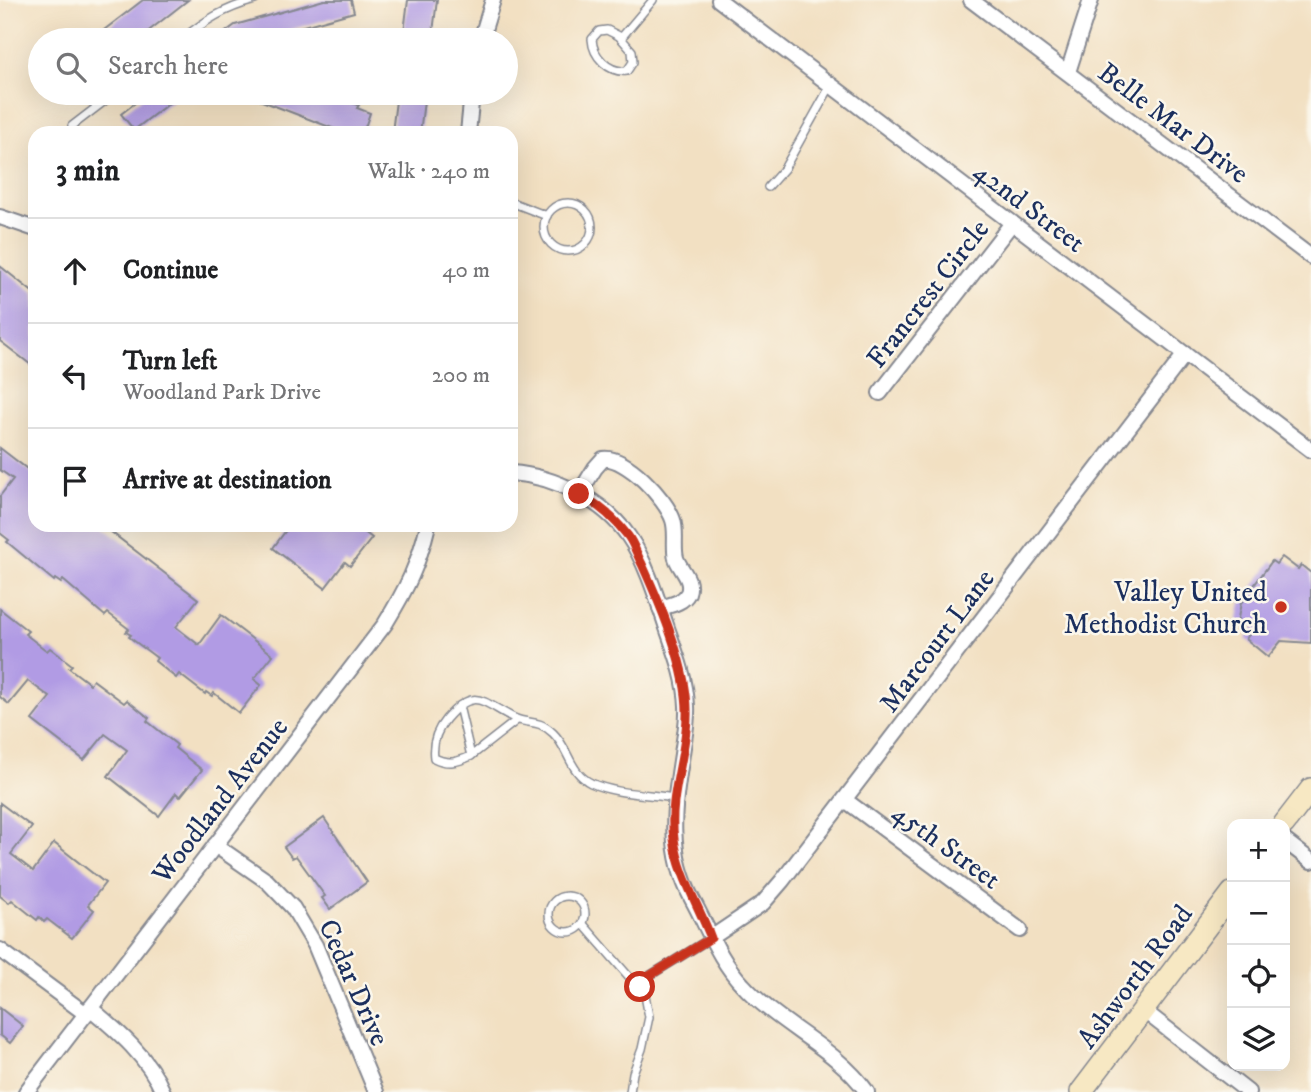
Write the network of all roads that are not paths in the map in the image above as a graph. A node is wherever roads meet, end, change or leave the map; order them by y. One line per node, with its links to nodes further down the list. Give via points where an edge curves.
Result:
1 (255, 0): 7 (lane, via 230,7)
2 (493, 0): 8 (street)
3 (653, 0): 9 (lane)
4 (719, 0): 11 (street, 42nd Street)
5 (971, 0): 10 (street)
6 (1091, 0): 10 (street, Belle Mar Drive)
7 (196, 28)
8 (485, 28)
9 (621, 38): 9 (lane, via 632,51 632,62 627,71 617,72 593,49 592,39 607,30)
10 (1068, 72): 22 (street, Belle Mar Drive)
11 (831, 85): 16 (lane, via 784,169); 20 (street, 42nd Street)
12 (99, 105): 14 (lane)
13 (471, 105): 15 (street)
14 (72, 126)
15 (469, 126)
16 (768, 187)
17 (518, 205): 18 (lane)
18 (547, 216): 18 (lane, via 546,236 560,249 580,248 590,237 588,213 575,204 559,205)
19 (6, 218): 21 (street)
20 (1012, 223): 23 (street, 42nd Street); 24 (street, Francrest Circle)
21 (28, 226)
22 (1311, 257)
23 (1185, 354): 25 (street, 42nd Street); 35 (street, Marcourt Lane)
24 (880, 393)
25 (1311, 450)
26 (518, 474): 27 (street)
27 (579, 494): 29 (street, via 629,537); 29 (street, via 603,459 611,458 634,471 669,510 677,559 689,582 682,601)
28 (426, 532): 37 (street, Woodland Avenue, via 410,583 385,624)
29 (660, 608): 34 (street, via 683,675 687,703)
30 (459, 706): 31 (lane, via 473,699 485,701); 32 (lane); 32 (lane, via 432,746 435,758 443,762)
31 (517, 720): 32 (lane); 34 (lane, via 530,720 555,735 576,771 589,782)
32 (471, 756)
33 (1311, 789): 36 (main road)
34 (675, 798): 43 (street, via 673,836 679,868)
35 (845, 800): 42 (street, 45th Street); 43 (street, Marcourt Lane, via 764,903)
36 (1288, 819)
37 (215, 845): 47 (street, Woodland Avenue); 50 (street, Cedar Drive, via 267,881 293,908 316,945)
38 (1290, 845): 39 (street)
39 (1311, 861)
40 (1227, 900): 46 (main road, Ashworth Road)
41 (583, 924): 41 (lane, via 586,916 581,901 567,896 553,902 549,914 556,929 570,933); 45 (lane)
42 (1020, 930)
43 (711, 938): 45 (lane); 52 (street, via 744,987 828,1053)
44 (0, 950): 47 (street)
45 (636, 984): 51 (lane, via 645,995 649,1017)
46 (1143, 1010): 53 (main road, Ashworth Road); 54 (street)
47 (88, 1011): 48 (street, Woodland Avenue); 49 (street, via 119,1032 143,1058)
48 (26, 1092)
49 (163, 1092)
50 (376, 1092)
51 (630, 1092)
52 (867, 1092)
53 (1081, 1092)
54 (1248, 1092)

